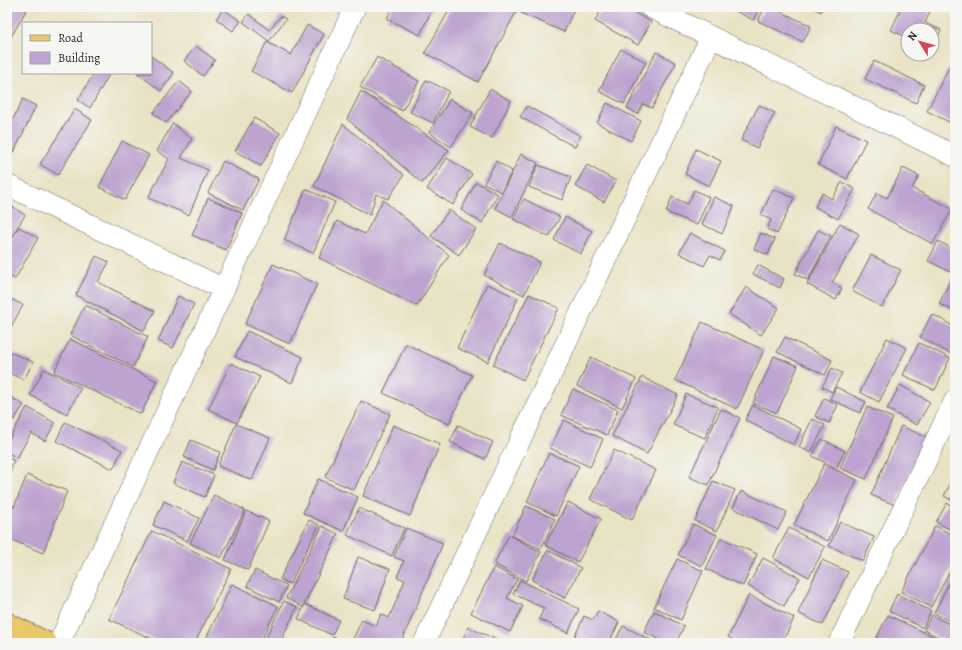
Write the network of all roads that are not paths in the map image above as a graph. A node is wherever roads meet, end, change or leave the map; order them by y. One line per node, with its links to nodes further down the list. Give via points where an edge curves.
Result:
1 (355, 7): 6 (street)
2 (650, 7): 3 (street)
3 (711, 37): 4 (street); 11 (street)
4 (955, 156)
5 (7, 184): 6 (street)
6 (224, 289): 10 (street)
7 (955, 400): 12 (street)
8 (7, 624): 9 (main road)
9 (46, 643)
10 (59, 643)
11 (424, 643)
12 (839, 643)

